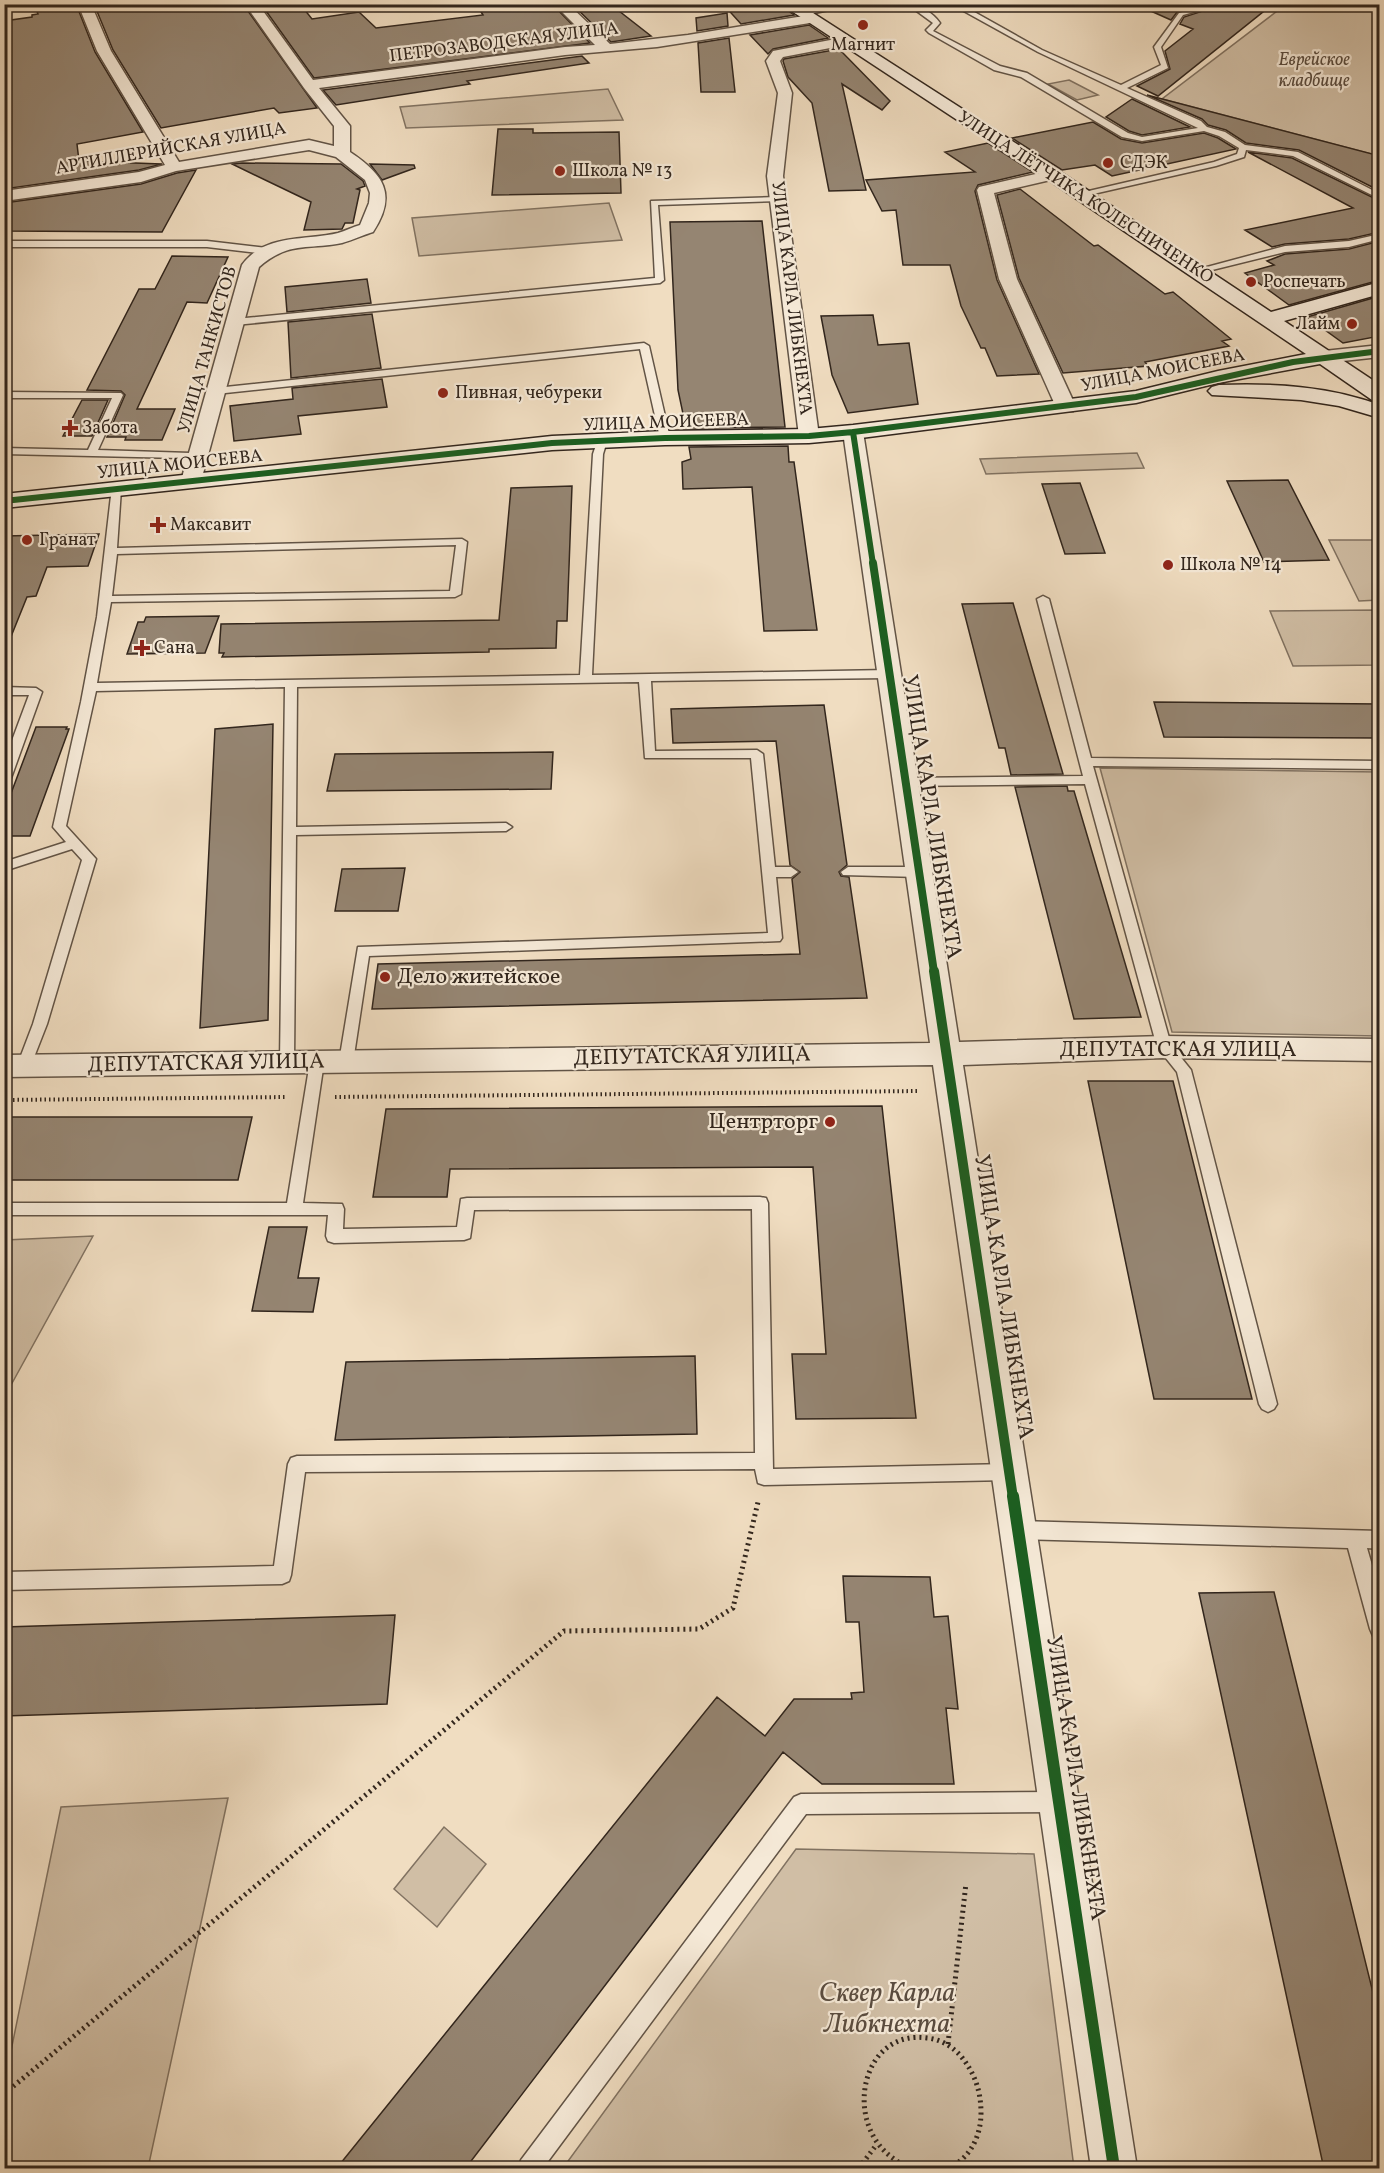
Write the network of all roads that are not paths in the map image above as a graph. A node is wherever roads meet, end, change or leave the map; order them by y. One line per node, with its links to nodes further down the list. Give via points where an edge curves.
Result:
1 (84, 4): 16 (street, via 104,51)
2 (251, 4): 11 (street)
3 (560, 4): 10 (street)
4 (839, 4): 8 (street, ПЕТРОЗАВОДСКАЯ УЛИЦА)
5 (910, 4): 13 (lane, via 934,19 937,23 931,32 997,68 1024,75 1125,135 1142,138)
6 (954, 4): 12 (lane)
7 (1219, 4): 12 (lane, via 1181,14 1157,48 1166,66)
8 (799, 12): 9 (street, УЛИЦА ЛЁТЧИКА КОЛЕСНИЧЕНКО); 10 (street, ПЕТРОЗАВОДСКАЯ УЛИЦА, via 708,36)
9 (846, 41): 17 (street, УЛИЦА ЛЁТЧИКА КОЛЕСНИЧЕНКО); 21 (street, УЛИЦА КАРЛА ЛИБКНЕХТА, via 778,54 773,61 785,93 775,176)
10 (607, 49): 11 (street, ПЕТРОЗАВОДСКАЯ УЛИЦА, via 565,51)
11 (309, 85): 15 (street, via 342,126)
12 (1119, 89): 13 (lane)
13 (1204, 129): 14 (lane, via 1222,134)
14 (1243, 147): 18 (lane, via 1241,155 1216,164); 20 (lane, via 1295,154)
15 (342, 154): 16 (street, АРТИЛЛЕРИЙСКАЯ УЛИЦА, via 309,145); 24 (street, УЛИЦА ТАНКИСТОВ, via 368,171 375,183 378,197 367,228 340,238 292,243)
16 (174, 166): 19 (street, АРТИЛЛЕРИЙСКАЯ УЛИЦА, via 141,177)
17 (1053, 175): 18 (street, УЛИЦА ЛЁТЧИКА КОЛЕСНИЧЕНКО); 35 (street, via 985,190 1008,279)
18 (1083, 195): 25 (street, УЛИЦА ЛЁТЧИКА КОЛЕСНИЧЕНКО)
19 (4, 196)
20 (1380, 197)
21 (778, 199): 28 (lane, via 654,203 660,280); 38 (street, УЛИЦА КАРЛА ЛИБКНЕХТА)
22 (1380, 236): 25 (lane, via 1349,244 1285,249)
23 (4, 244): 24 (lane, via 207,244)
24 (267, 251): 28 (street, УЛИЦА ТАНКИСТОВ, via 251,265)
25 (1196, 271): 27 (street, УЛИЦА ЛЁТЧИКА КОЛЕСНИЧЕНКО)
26 (1380, 288): 27 (street)
27 (1269, 319): 30 (street, УЛИЦА ЛЁТЧИКА КОЛЕСНИЧЕНКО)
28 (236, 321): 31 (street, УЛИЦА ТАНКИСТОВ)
29 (1380, 351): 30 (street)
30 (1324, 357): 33 (street, УЛИЦА ЛЁТЧИКА КОЛЕСНИЧЕНКО); 34 (street, УЛИЦА МОИСЕЕВА)
31 (216, 391): 39 (lane, via 644,346); 43 (street, УЛИЦА ТАНКИСТОВ)
32 (4, 394): 42 (lane, via 118,395)
33 (1380, 395)
34 (1136, 397): 35 (street, УЛИЦА МОИСЕЕВА); 36 (street, via 1246,390 1280,392 1324,397)
35 (1066, 407): 37 (street, УЛИЦА МОИСЕЕВА)
36 (1380, 412)
37 (853, 432): 38 (street, УЛИЦА МОИСЕЕВА); 49 (street, УЛИЦА КАРЛА ЛИБКНЕХТА)
38 (809, 436): 39 (street, УЛИЦА МОИСЕЕВА)
39 (665, 438): 40 (street, УЛИЦА МОИСЕЕВА)
40 (602, 441): 43 (street, УЛИЦА МОИСЕЕВА); 51 (lane, via 598,454)
41 (4, 451): 42 (lane)
42 (92, 453): 43 (lane, via 186,454)
43 (191, 481): 44 (street, УЛИЦА МОИСЕЕВА)
44 (116, 489): 45 (street, УЛИЦА МОИСЕЕВА); 46 (lane)
45 (4, 501)
46 (113, 551): 47 (lane); 47 (lane, via 462,542 455,594)
47 (106, 599): 53 (lane)
48 (1043, 599): 55 (lane)
49 (890, 674): 50 (lane); 59 (street, УЛИЦА КАРЛА ЛИБКНЕХТА)
50 (645, 677): 51 (lane); 64 (lane, via 650,755 757,754)
51 (586, 678): 52 (lane)
52 (291, 684): 53 (lane); 61 (lane)
53 (92, 687): 62 (lane, via 59,828)
54 (4, 691): 58 (lane, via 36,692)
55 (1086, 762): 56 (lane); 57 (lane)
56 (1380, 765)
57 (1090, 780): 59 (lane); 68 (lane)
58 (4, 781)
59 (906, 782): 67 (street, УЛИЦА КАРЛА ЛИБКНЕХТА)
60 (506, 827): 61 (lane)
61 (289, 831): 71 (lane)
62 (75, 844): 63 (lane); 74 (lane, via 89,859 40,1024)
63 (4, 867)
64 (769, 872): 65 (lane); 73 (lane, via 775,938 363,951)
65 (791, 872)
66 (848, 872): 67 (lane)
67 (919, 872): 70 (street, УЛИЦА КАРЛА ЛИБКНЕХТА)
68 (1164, 1047): 69 (street, ДЕПУТАТСКАЯ УЛИЦА); 70 (street, ДЕПУТАТСКАЯ УЛИЦА); 77 (lane, via 1184,1070)
69 (1380, 1050)
70 (946, 1054): 73 (street, ДЕПУТАТСКАЯ УЛИЦА); 79 (street, УЛИЦА КАРЛА ЛИБКНЕХТА)
71 (287, 1062): 72 (street, ДЕПУТАТСКАЯ УЛИЦА); 74 (street, ДЕПУТАТСКАЯ УЛИЦА)
72 (317, 1062): 73 (street, ДЕПУТАТСКАЯ УЛИЦА); 76 (lane)
73 (346, 1062)
74 (14, 1066)
75 (4, 1209): 76 (lane)
76 (294, 1209): 78 (lane, via 336,1209 334,1236 464,1233 467,1204 760,1203)
77 (1268, 1404)
78 (764, 1469): 79 (lane); 83 (lane, via 297,1464 282,1575)
79 (1009, 1472): 80 (street, УЛИЦА КАРЛА ЛИБКНЕХТА)
80 (1018, 1530): 81 (lane); 85 (street, УЛИЦА КАРЛА ЛИБКНЕХТА)
81 (1355, 1539): 82 (lane); 84 (lane)
82 (1380, 1540)
83 (4, 1581)
84 (1380, 1629)
85 (1059, 1802): 86 (lane, via 801,1804); 87 (street, УЛИЦА КАРЛА ЛИБКНЕХТА)
86 (529, 2169)
87 (1114, 2169)

